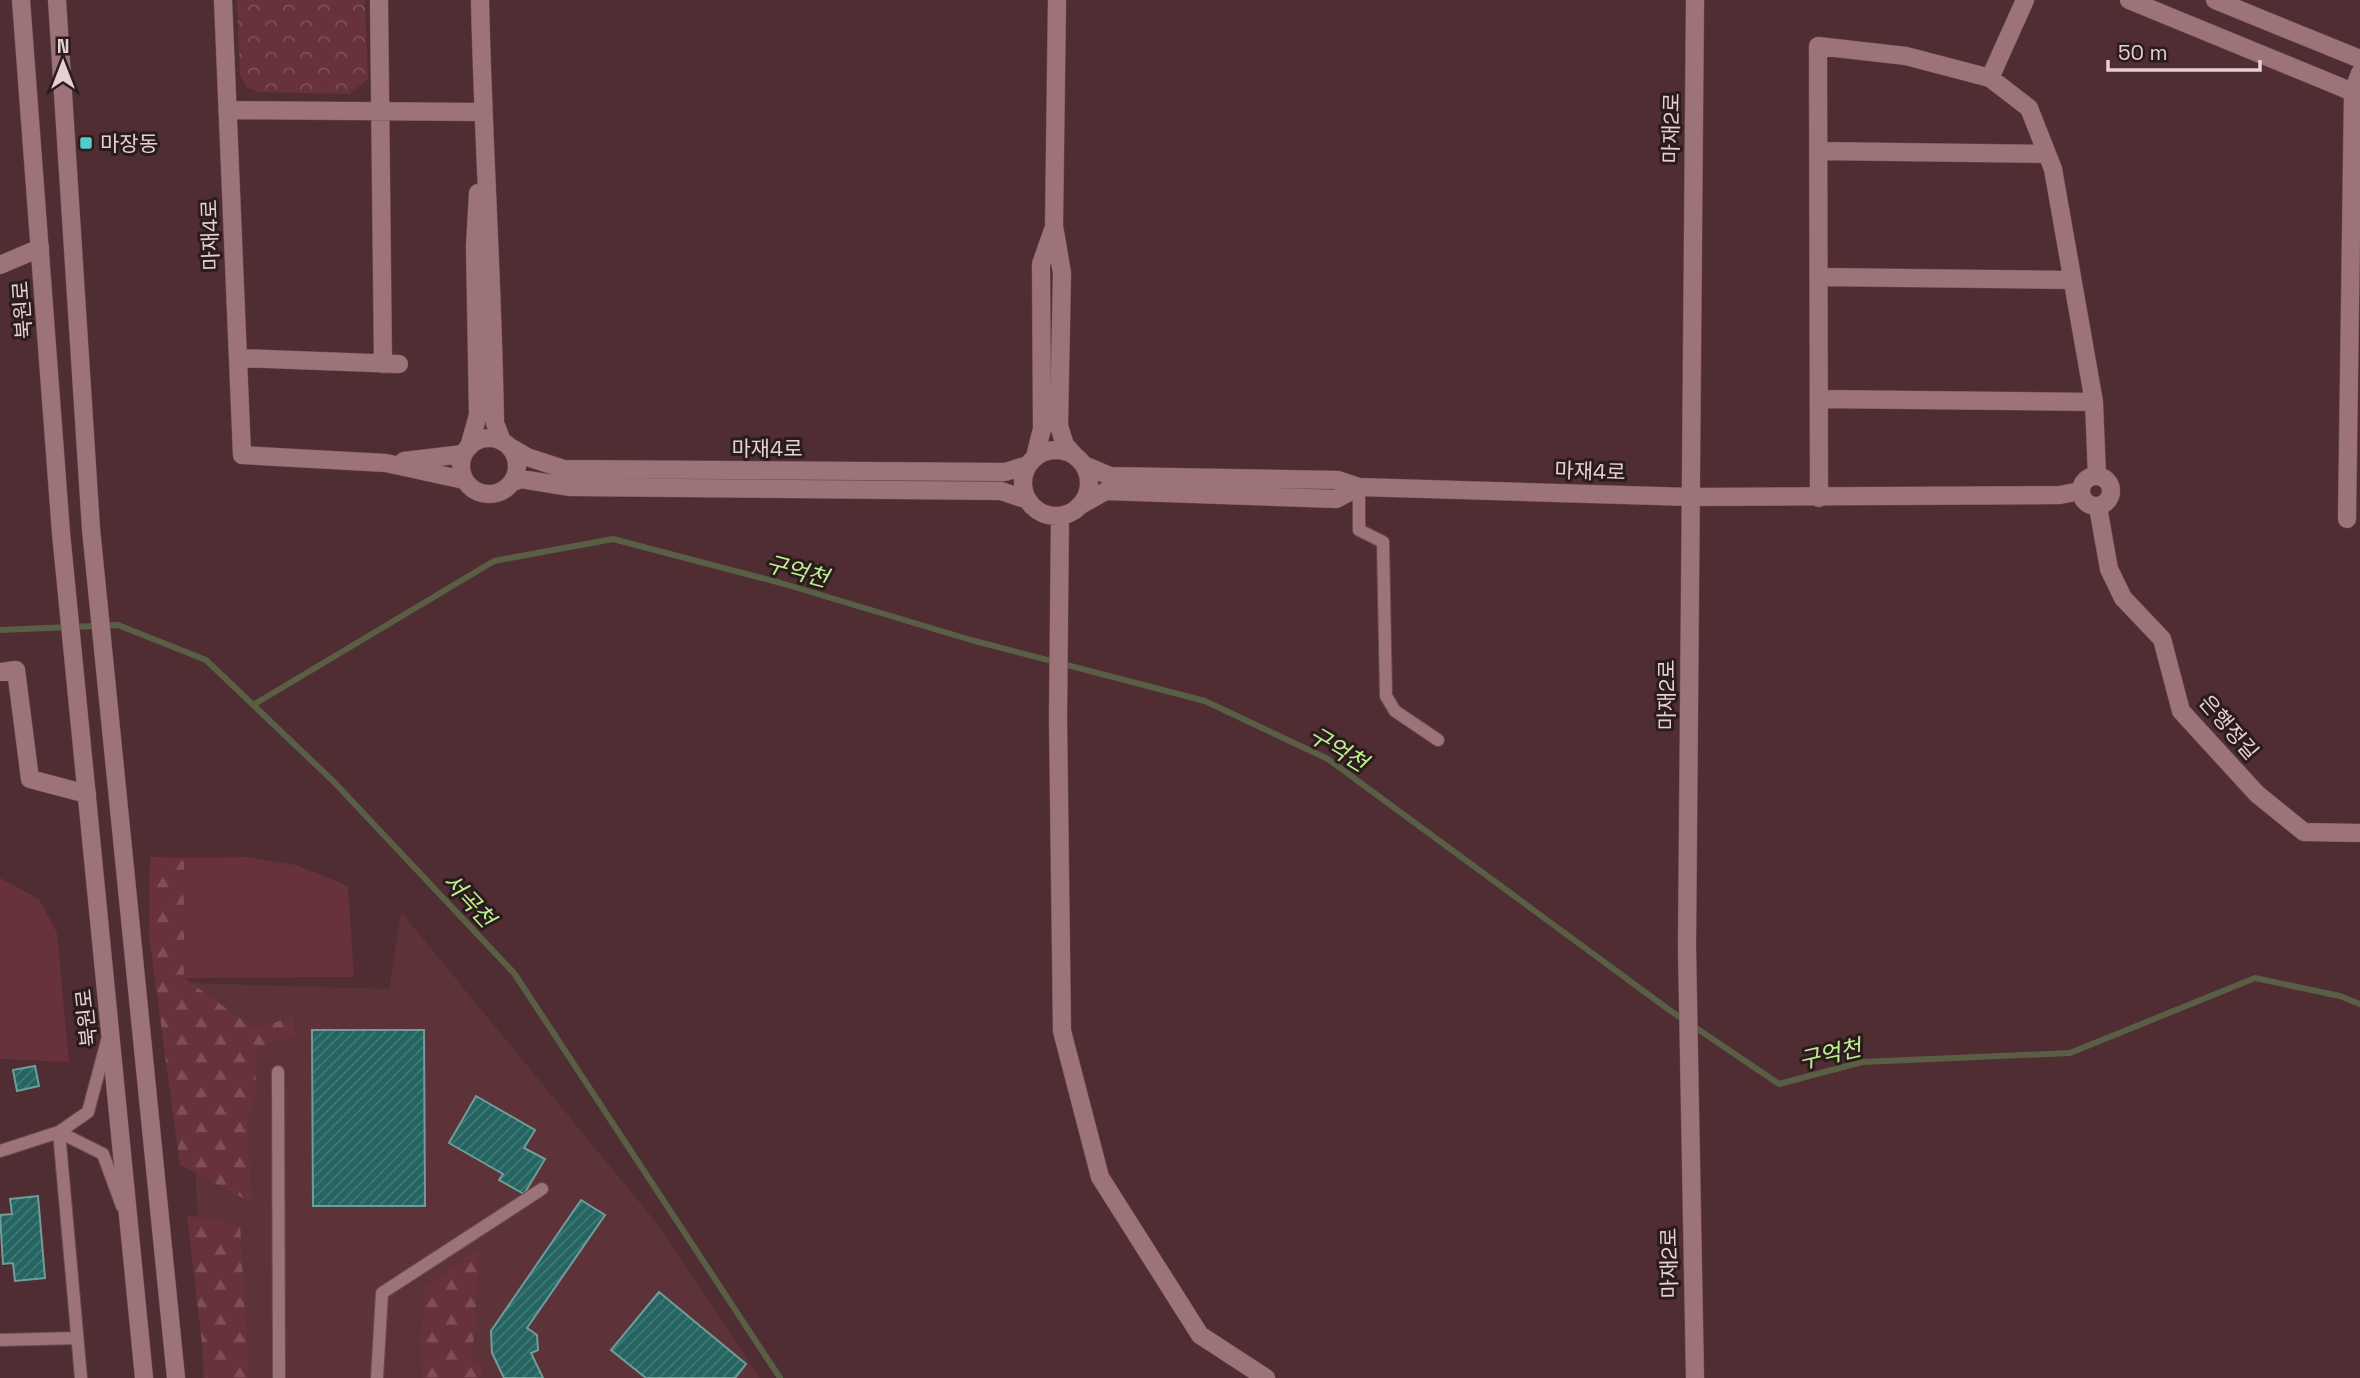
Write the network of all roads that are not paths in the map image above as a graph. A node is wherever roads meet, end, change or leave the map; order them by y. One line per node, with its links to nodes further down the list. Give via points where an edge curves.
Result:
1 (21, 0): 21 (street, 북원로)
2 (57, 0): 61 (street, via 91,529)
3 (223, 0): 15 (street, 마재4로)
4 (379, 0): 16 (street)
5 (480, 0): 17 (street)
6 (1057, 0): 20 (street)
7 (2025, 0): 13 (street)
8 (2129, 0): 14 (street)
9 (2215, 0): 11 (street)
10 (1697, 4): 40 (street, 마재2로)
11 (2360, 59)
12 (2360, 73): 14 (street)
13 (1990, 78): 18 (street, via 1906,56 1818,46); 19 (street, via 2029,108)
14 (2357, 93): 23 (street)
15 (228, 110): 16 (street); 26 (street, 마재4로)
16 (380, 111): 17 (street); 26 (street, via 391,364)
17 (482, 113): 29 (street, via 493,264 495,423); 30 (street, via 475,246 478,415)
18 (1818, 151): 19 (street); 24 (street)
19 (2046, 154): 25 (street, via 2053,169)
20 (1054, 226): 31 (street, via 1041,264 1042,429); 32 (street, via 1062,272 1059,426 1065,446)
21 (40, 248): 22 (street); 49 (street, 북원로, via 61,533)
22 (0, 265)
23 (2355, 276): 35 (street)
24 (1819, 277): 25 (street); 27 (street)
25 (2072, 280): 28 (street)
26 (237, 358): 33 (street, 마재4로, via 242,455)
27 (1819, 399): 28 (street); 41 (street)
28 (2094, 402): 34 (street)
29 (506, 444): 30 (street, via 484,439); 31 (street, 마재4로, via 527,457 564,469 1005,472); 37 (street, via 517,464)
30 (466, 451): 33 (street, 마재4로); 36 (street, via 461,463)
31 (1032, 461): 32 (street, via 1055,450); 42 (street, via 1023,485)
32 (1080, 461): 38 (street, 마재4로, via 1110,476 1338,480); 43 (street, via 1089,486)
33 (386, 463): 36 (street, 마재4로)
34 (2097, 476): 39 (street, via 2087,478); 44 (street, via 2111,488 2110,498)
35 (2354, 476): 46 (street)
36 (464, 481): 37 (street, via 488,495)
37 (513, 482): 42 (street, 마재4로, via 522,479 570,487 1000,491)
38 (1359, 487): 40 (street, 마재4로); 43 (street, 마재4로, via 1336,499 1106,491); 48 (lane, via 1359,530 1383,542 1386,696 1395,710)
39 (2080, 491): 41 (street, 마재4로); 44 (street, via 2084,501)
40 (1690, 497): 41 (street, 마재4로); 65 (street, 마재2로, via 1687,947)
41 (1819, 498)
42 (1028, 500): 45 (street, via 1039,511)
43 (1079, 506): 45 (street)
44 (2098, 507): 50 (street, 은행정길, via 2109,569 2123,598 2162,639 2181,711 2257,794 2304,832)
45 (1060, 516): 64 (street, via 1062,1031 1100,1177 1200,1335)
46 (2347, 519)
47 (0, 672): 49 (street, via 16,670 30,779)
48 (1438, 740)
49 (87, 794): 51 (street, 북원로)
50 (2360, 833)
51 (110, 1029): 53 (lane, via 88,1112); 56 (street, 북원로)
52 (278, 1072): 62 (lane)
53 (59, 1132): 54 (lane); 56 (lane, via 103,1154); 57 (lane)
54 (0, 1151)
55 (542, 1189): 63 (lane, via 382,1293)
56 (130, 1227): 60 (street, 북원로)
57 (77, 1338): 58 (lane); 59 (lane)
58 (0, 1339)
59 (81, 1378)
60 (144, 1378)
61 (176, 1378)
62 (279, 1378)
63 (377, 1378)
64 (1266, 1378)
65 (1695, 1378)

